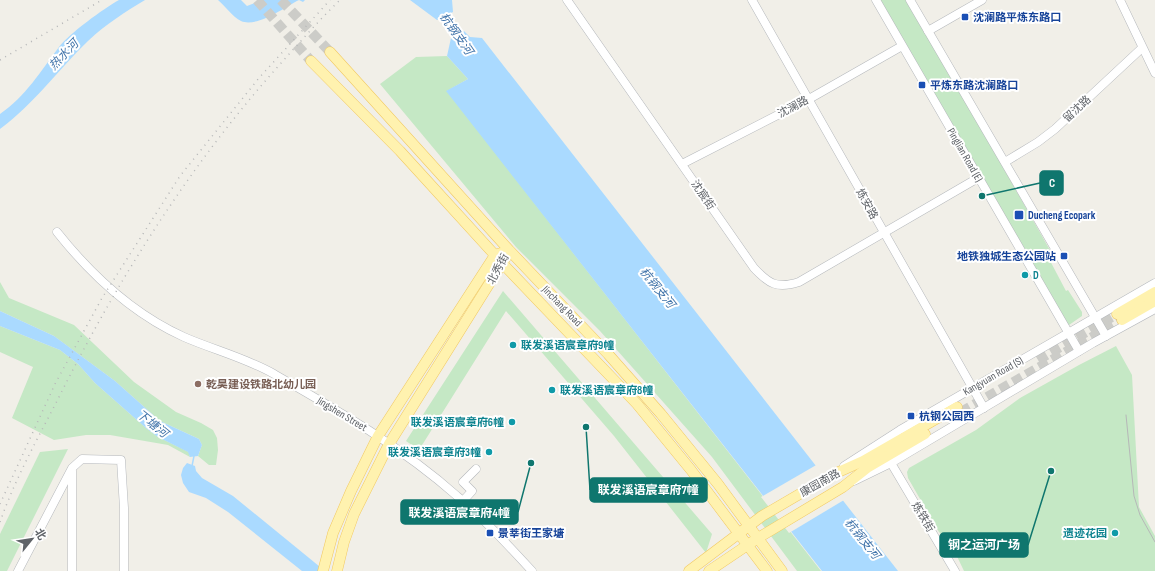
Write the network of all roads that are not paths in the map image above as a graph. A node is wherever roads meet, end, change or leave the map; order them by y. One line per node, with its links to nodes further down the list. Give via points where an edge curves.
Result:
1 (567, 0): 15 (street, 沈宸街)
2 (752, 0): 13 (street, 炼安路)
3 (876, 0): 8 (street, Pinglian Road (E))
4 (910, 0): 7 (street)
5 (982, 0): 7 (street)
6 (1120, 0): 9 (street)
7 (928, 31): 14 (street)
8 (902, 46): 13 (street, 沈澜路); 16 (street, Pinglian Road (E))
9 (1142, 48): 12 (street); 14 (street, 留沈路, via 1055,129)
10 (330, 52): 19 (main road, Jinchang Road)
11 (311, 61): 20 (main road, Jinchang Road, via 400,151)
12 (1155, 73)
13 (809, 99): 15 (street, 沈澜路); 18 (street, 炼安路)
14 (1005, 162): 26 (street)
15 (682, 164): 18 (street, 沈宸街, via 754,268 768,282 775,285 799,282)
16 (978, 178): 18 (street); 27 (street, Pinglian Road (E))
17 (57, 232): 32 (street, Jingshen Street, via 119,297 159,324 272,373)
18 (883, 233): 30 (street, 炼安路)
19 (509, 250): 20 (main road, 北秀街); 21 (main road, 北秀街); 40 (main road, Jinchang Road, via 661,414 718,484)
20 (495, 255): 21 (main road, Jinchang Road); 32 (main road, 北秀街)
21 (503, 264): 33 (main road, 北秀街); 41 (main road, Jinchang Road, via 637,404 692,470)
22 (1155, 282): 26 (street, Kangyuan Road (S))
23 (1155, 292): 24 (main road, via 1120,317)
24 (1155, 301)
25 (1155, 308): 28 (street, Kangyuan Road (S))
26 (1095, 317): 27 (street, Kangyuan Road (S)); 28 (street)
27 (1068, 332): 29 (street, Pinglian Road (E)); 30 (street, Kangyuan Road (S))
28 (1106, 336): 29 (street, Kangyuan Road (S))
29 (1079, 351): 31 (street, Kangyuan Road (S))
30 (972, 388): 31 (street, 炼安路); 37 (street, Kangyuan Road (S), via 860,454)
31 (984, 408): 34 (street, Kangyuan Road (S))
32 (378, 436): 33 (street, Jingshen Street); 44 (main road, 北秀街, via 333,533)
33 (389, 444): 39 (street, Jingshen Street); 48 (main road, 北秀街, via 354,514)
34 (891, 463): 38 (street, Kangyuan Road (S)); 54 (street, 炼铁街)
35 (72, 468): 45 (street); 46 (street); 47 (street, via 82,459 121,460)
36 (476, 468): 39 (street, via 463,482 472,491)
37 (834, 474): 38 (main road, 康园南路, via 959,410 867,468); 40 (main road, 康园南路)
38 (843, 487): 42 (main road, 康园南路)
39 (463, 501): 49 (street, Jingshen Street)
40 (748, 526): 41 (main road, 康园南路); 42 (main road, Jinchang Road)
41 (738, 532): 43 (main road, Jinchang Road); 50 (main road, 康园南路)
42 (758, 538): 43 (main road, 康园南路); 53 (main road, Jinchang Road)
43 (748, 544): 51 (main road, 康园南路); 52 (main road, Jinchang Road)
44 (324, 569)
45 (18, 571)
46 (72, 571)
47 (124, 571)
48 (337, 571)
49 (532, 571)
50 (689, 571)
51 (709, 571)
52 (767, 571)
53 (782, 571)
54 (955, 571)

